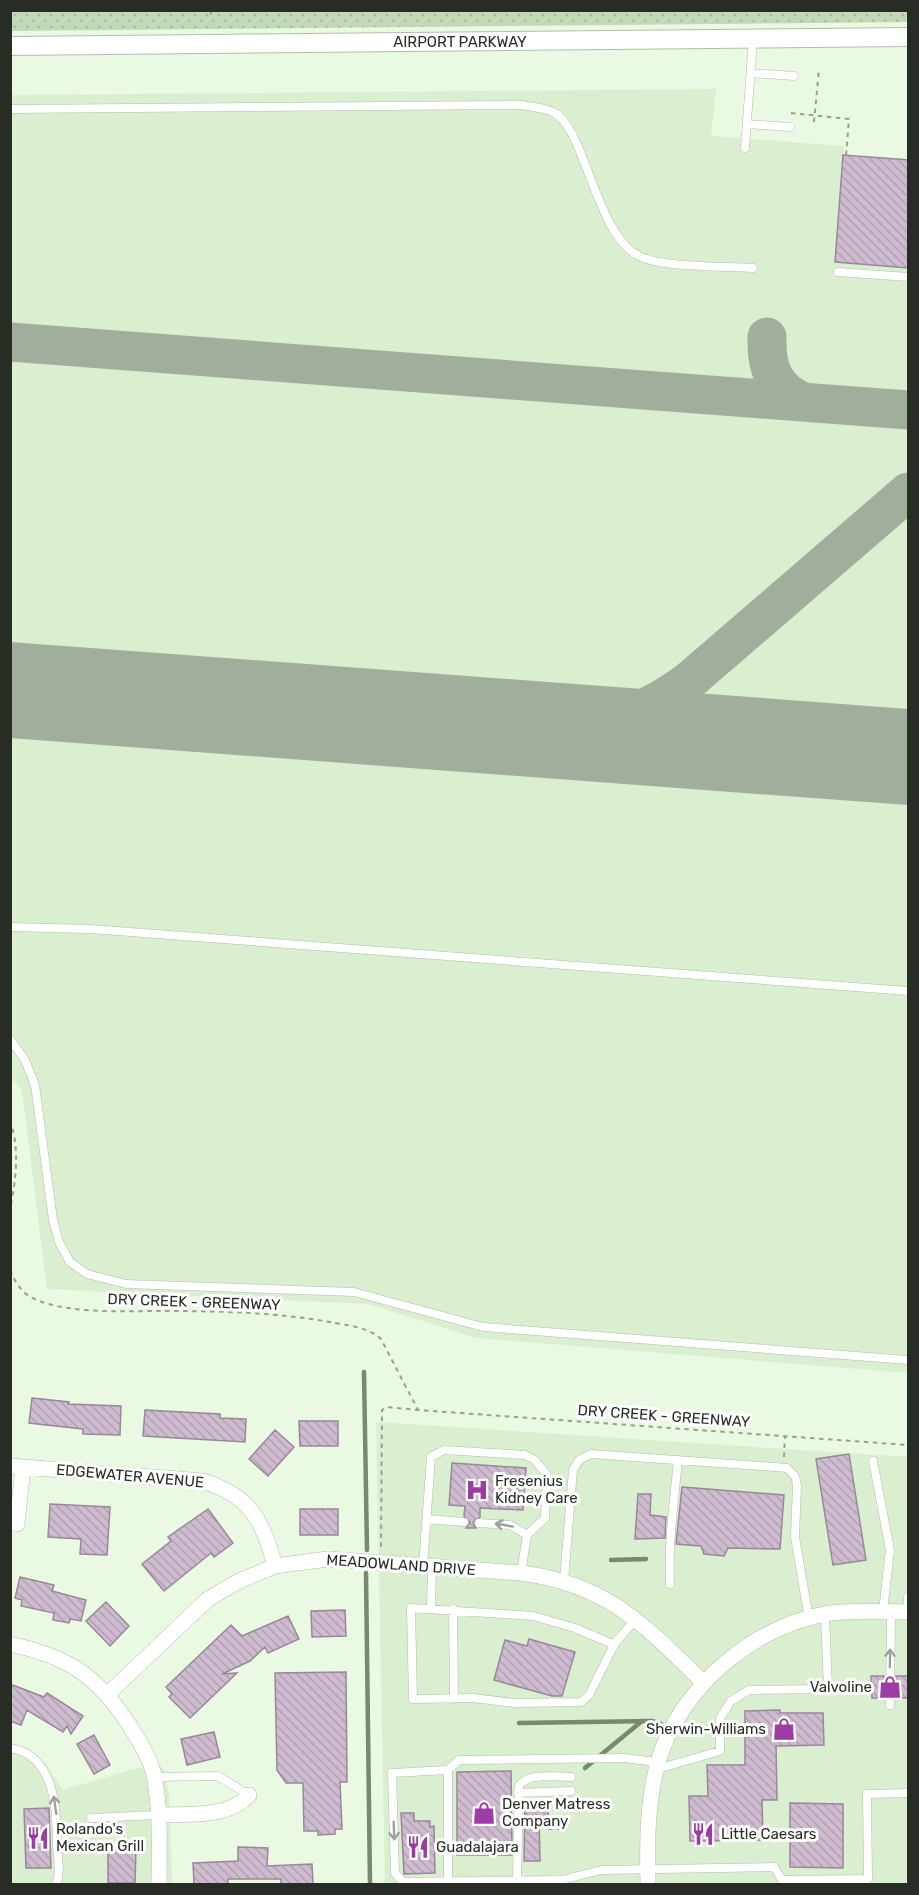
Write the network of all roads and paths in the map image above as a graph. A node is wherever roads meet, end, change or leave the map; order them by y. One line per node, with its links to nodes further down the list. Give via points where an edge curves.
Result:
1 (211, 10): 2 (path)
2 (212, 18)
3 (909, 37): 4 (street, AIRPORT PARKWAY)
4 (753, 39): 5 (street, AIRPORT PARKWAY); 7 (lane)
5 (10, 46)
6 (819, 69): 11 (path)
7 (751, 73): 8 (lane); 13 (lane)
8 (794, 76)
9 (10, 109): 17 (lane, via 522,105 555,112 573,136 593,189 628,249 650,260)
10 (791, 113): 11 (path)
11 (815, 115): 12 (path); 16 (path, via 849,119)
12 (814, 122)
13 (747, 124): 14 (lane); 15 (lane)
14 (790, 127)
15 (745, 148)
16 (846, 156)
17 (753, 268)
18 (838, 272): 19 (lane)
19 (909, 277)
20 (10, 927): 21 (lane, via 102,930)
21 (909, 991)
22 (10, 1039): 26 (lane, via 26,1060 34,1085 59,1242 70,1262 87,1274 126,1284 354,1293 483,1327)
23 (10, 1120): 24 (path, via 16,1149)
24 (10, 1209)
25 (10, 1270): 27 (path, DRY CREEK - GREENWAY, via 27,1295 51,1304 310,1319 358,1328 381,1339)
26 (909, 1360)
27 (418, 1410): 28 (path, DRY CREEK - GREENWAY); 39 (path, DRY CREEK - GREENWAY, via 382,1410)
28 (785, 1436): 29 (path, DRY CREEK - GREENWAY); 33 (path)
29 (909, 1445)
30 (678, 1460): 33 (lane); 43 (lane, via 591,1455 579,1460 573,1470); 44 (lane, via 668,1542)
31 (873, 1461): 48 (lane, via 890,1551)
32 (17, 1466): 37 (street); 40 (street, EDGEWATER AVENUE, via 192,1479 225,1487 256,1516)
33 (783, 1468): 51 (lane, via 795,1476 797,1485 795,1537)
34 (427, 1519): 35 (lane); 38 (lane, via 428,1463 436,1452 525,1455 542,1466 547,1475 545,1518); 41 (lane)
35 (464, 1522)
36 (480, 1522): 38 (lane, one-way to 36, via 510,1525)
37 (17, 1524)
38 (527, 1535): 42 (lane)
39 (381, 1549)
40 (275, 1566): 41 (street, MEADOWLAND DRIVE, via 328,1559); 55 (street, MEADOWLAND DRIVE, via 208,1599)
41 (428, 1566): 42 (street, MEADOWLAND DRIVE); 46 (lane)
42 (521, 1573): 43 (street, MEADOWLAND DRIVE)
43 (564, 1581): 50 (street, MEADOWLAND DRIVE, via 613,1602)
44 (670, 1584)
45 (908, 1607): 48 (street)
46 (431, 1609): 47 (lane); 56 (lane, via 411,1608 412,1699)
47 (453, 1609): 53 (lane, via 553,1620); 56 (lane)
48 (887, 1611): 49 (street); 57 (lane, one-way to 48)
49 (825, 1615): 51 (street); 59 (lane, via 828,1689 749,1690 740,1694 720,1718 720,1751)
50 (636, 1619): 53 (lane); 54 (street, MEADOWLAND DRIVE)
51 (809, 1619): 54 (street, via 763,1637)
52 (10, 1644): 55 (street, via 42,1651 80,1670)
53 (615, 1645): 56 (lane, via 590,1695 582,1702)
54 (704, 1683): 59 (street, via 673,1728)
55 (109, 1694): 62 (street, via 141,1744)
56 (454, 1699)
57 (890, 1705)
58 (10, 1749): 74 (lane, one-way to 58, via 57,1809 52,1787 36,1762 19,1750)
59 (658, 1766): 60 (lane, via 622,1758 459,1760); 71 (street, via 646,1831)
60 (448, 1770): 73 (lane); 73 (lane, one-way to 73, via 392,1773 395,1873 403,1882)
61 (570, 1777): 64 (lane, via 526,1779)
62 (154, 1778): 66 (lane, via 218,1776); 67 (street)
63 (571, 1791): 64 (lane)
64 (518, 1793): 72 (lane)
65 (909, 1793): 71 (lane, via 867,1794 868,1879 782,1880 774,1867)
66 (249, 1795): 67 (street, via 243,1802 225,1809)
67 (157, 1815): 68 (lane); 75 (street)
68 (91, 1818)
69 (548, 1829): 70 (path)
70 (562, 1829)
71 (647, 1868): 72 (lane, via 594,1871 572,1879); 76 (street)
72 (517, 1880): 73 (lane)
73 (448, 1881)
74 (56, 1884)
75 (159, 1884)
76 (648, 1884)

